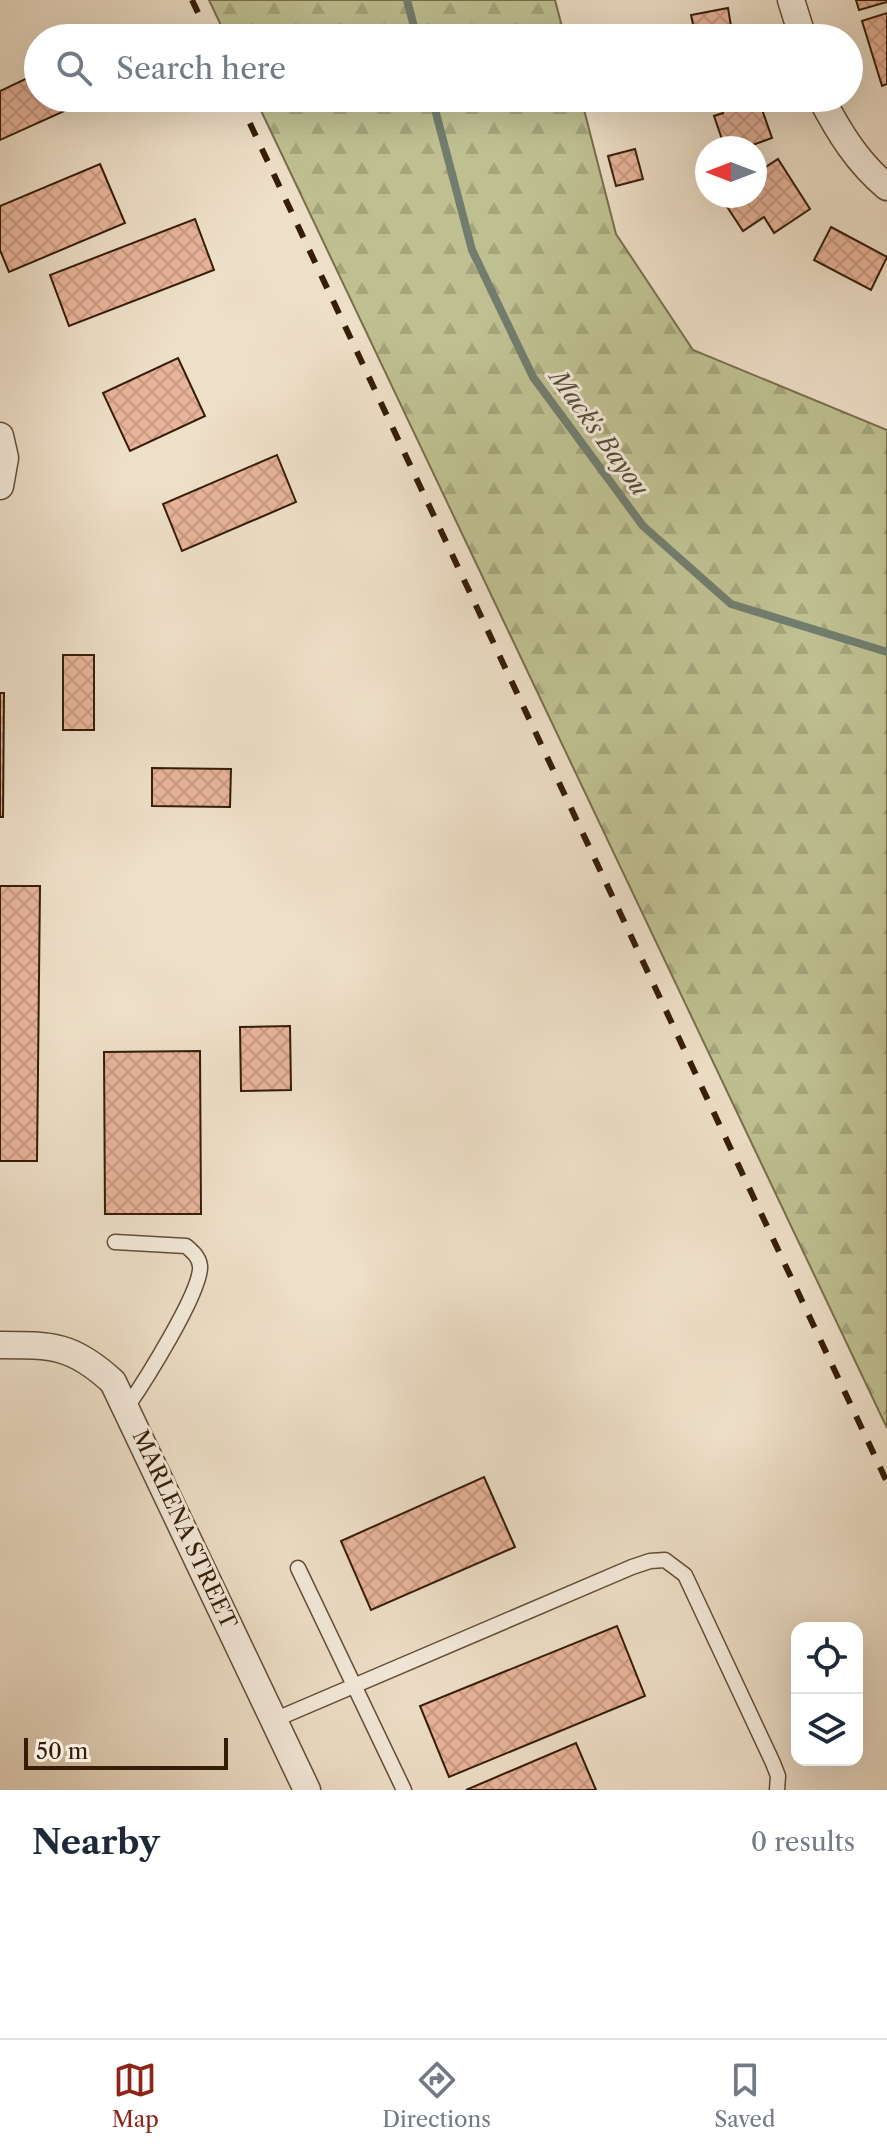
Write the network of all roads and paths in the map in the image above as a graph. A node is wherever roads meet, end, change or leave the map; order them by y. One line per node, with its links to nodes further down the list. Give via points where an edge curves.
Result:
1 (791, 0): 2 (street)
2 (799, 24)
3 (829, 112): 4 (street, via 843,139)
4 (887, 187)
5 (0, 436): 6 (street, via 5,458)
6 (0, 486)
7 (115, 1242): 9 (lane, via 186,1246 200,1265 170,1337)
8 (0, 1345): 9 (street, MARLENA STREET, via 42,1344 76,1353 113,1382)
9 (127, 1407): 12 (street, MARLENA STREET)
10 (298, 1568): 11 (lane)
11 (353, 1685): 12 (lane); 14 (lane); 15 (lane, via 632,1567 665,1560 685,1575 773,1763)
12 (274, 1720): 13 (street, MARLENA STREET)
13 (307, 1790)
14 (404, 1790)
15 (777, 1790)

